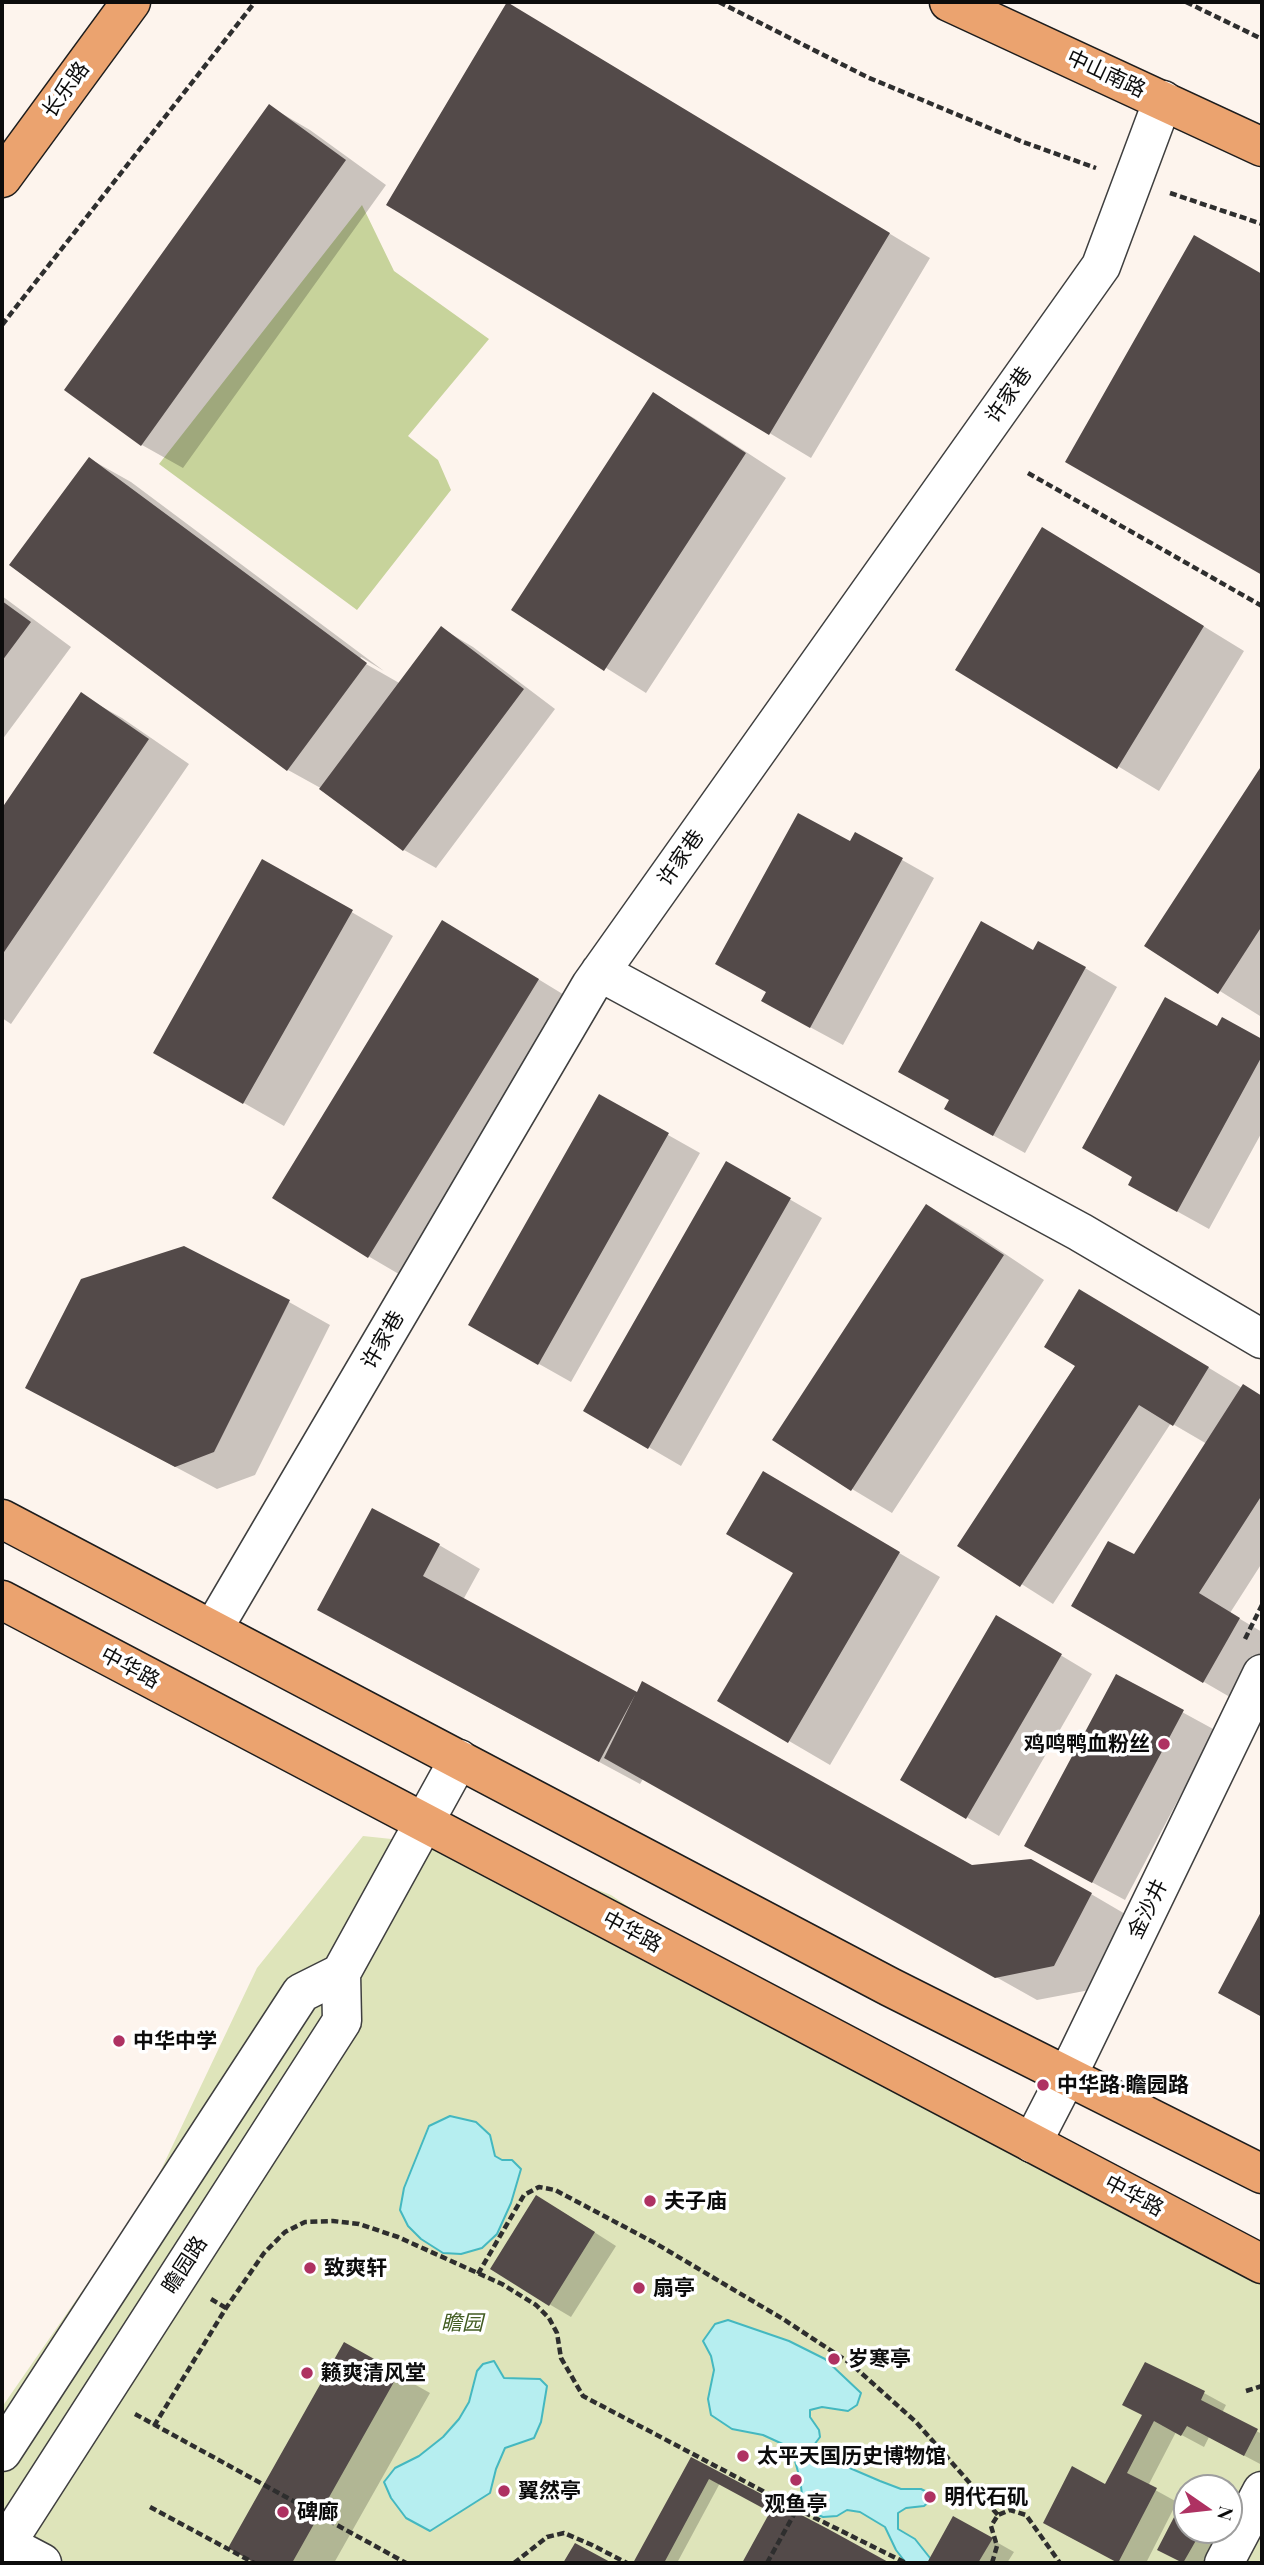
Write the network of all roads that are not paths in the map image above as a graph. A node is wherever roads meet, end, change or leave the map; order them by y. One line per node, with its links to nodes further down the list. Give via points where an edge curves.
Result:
1 (131, 2): 5 (main road, 长乐路)
2 (950, 2): 3 (main road, 中山南路)
3 (1157, 97): 4 (main road, 中山南路); 6 (street, 许家巷, via 1133,181 1101,266)
4 (1262, 148)
5 (2, 178)
6 (600, 972): 7 (street, via 1080,1232); 10 (street, 许家巷)
7 (1262, 1339)
8 (2, 1519): 10 (main road)
9 (2, 1600): 15 (main road, 中华路)
10 (213, 1629): 12 (main road)
11 (1262, 1674): 14 (street, 金沙井)
12 (459, 1759): 13 (street); 14 (main road, via 890,1987)
13 (341, 1973): 18 (street, via 301,1993); 20 (street, 瞻园路, via 342,2021)
14 (1067, 2074): 15 (street, 金沙井); 16 (main road)
15 (1032, 2143): 17 (main road, 中华路)
16 (1262, 2174)
17 (1262, 2264)
18 (2, 2452)
19 (1262, 2491): 22 (street)
20 (4, 2547): 21 (street)
21 (42, 2563)
22 (1224, 2563)

